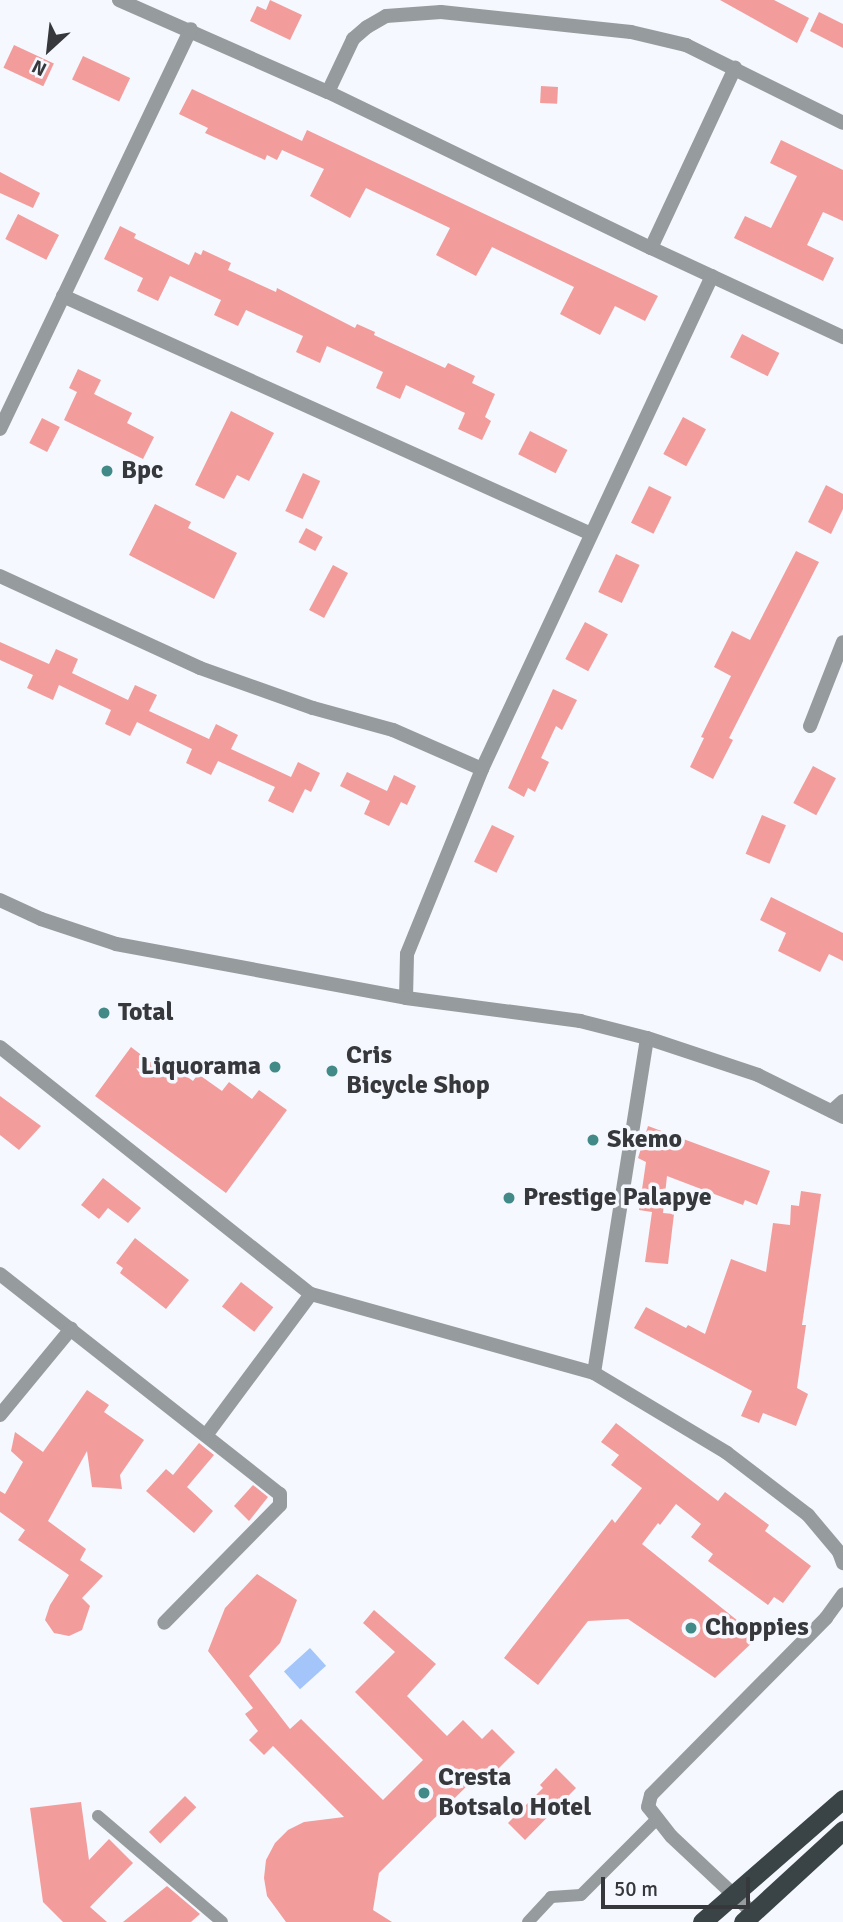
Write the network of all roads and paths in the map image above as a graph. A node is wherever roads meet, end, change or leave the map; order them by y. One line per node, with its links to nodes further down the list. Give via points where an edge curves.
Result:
1 (119, 0): 2 (street)
2 (191, 29): 4 (street); 8 (street)
3 (735, 68): 4 (street, via 686,45 631,32 441,12 386,16 367,27 352,39); 5 (street); 6 (street)
4 (328, 92): 6 (street)
5 (843, 123)
6 (651, 248): 7 (street)
7 (712, 276): 9 (street); 11 (street)
8 (64, 296): 10 (street); 11 (street)
9 (843, 337)
10 (0, 429)
11 (591, 534): 15 (street)
12 (0, 576): 15 (street, via 200,668 313,708 393,730)
13 (843, 642): 14 (street)
14 (810, 726)
15 (482, 769): 17 (street, via 407,954)
16 (0, 900): 17 (street, via 116,944)
17 (406, 998): 18 (street, via 580,1021)
18 (647, 1038): 21 (street, via 758,1075); 25 (street)
19 (0, 1047): 23 (street)
20 (843, 1101): 21 (street)
21 (837, 1114)
22 (0, 1274): 24 (street)
23 (311, 1294): 25 (street); 27 (street)
24 (71, 1329): 26 (street); 27 (street)
25 (594, 1373): 28 (street, via 727,1454 808,1515)
26 (0, 1415)
27 (207, 1434): 30 (street, via 280,1494 281,1500)
28 (843, 1563)
29 (843, 1595): 33 (street, via 826,1618 660,1784 648,1807)
30 (163, 1623)
31 (843, 1799): 35 (highway)
32 (98, 1815): 37 (lane)
33 (657, 1819): 35 (street); 38 (lane, via 581,1895 551,1897)
34 (843, 1830): 36 (highway)
35 (733, 1894): 36 (street); 39 (highway)
36 (748, 1917)
37 (212, 1919)
38 (528, 1922)
39 (702, 1922)

